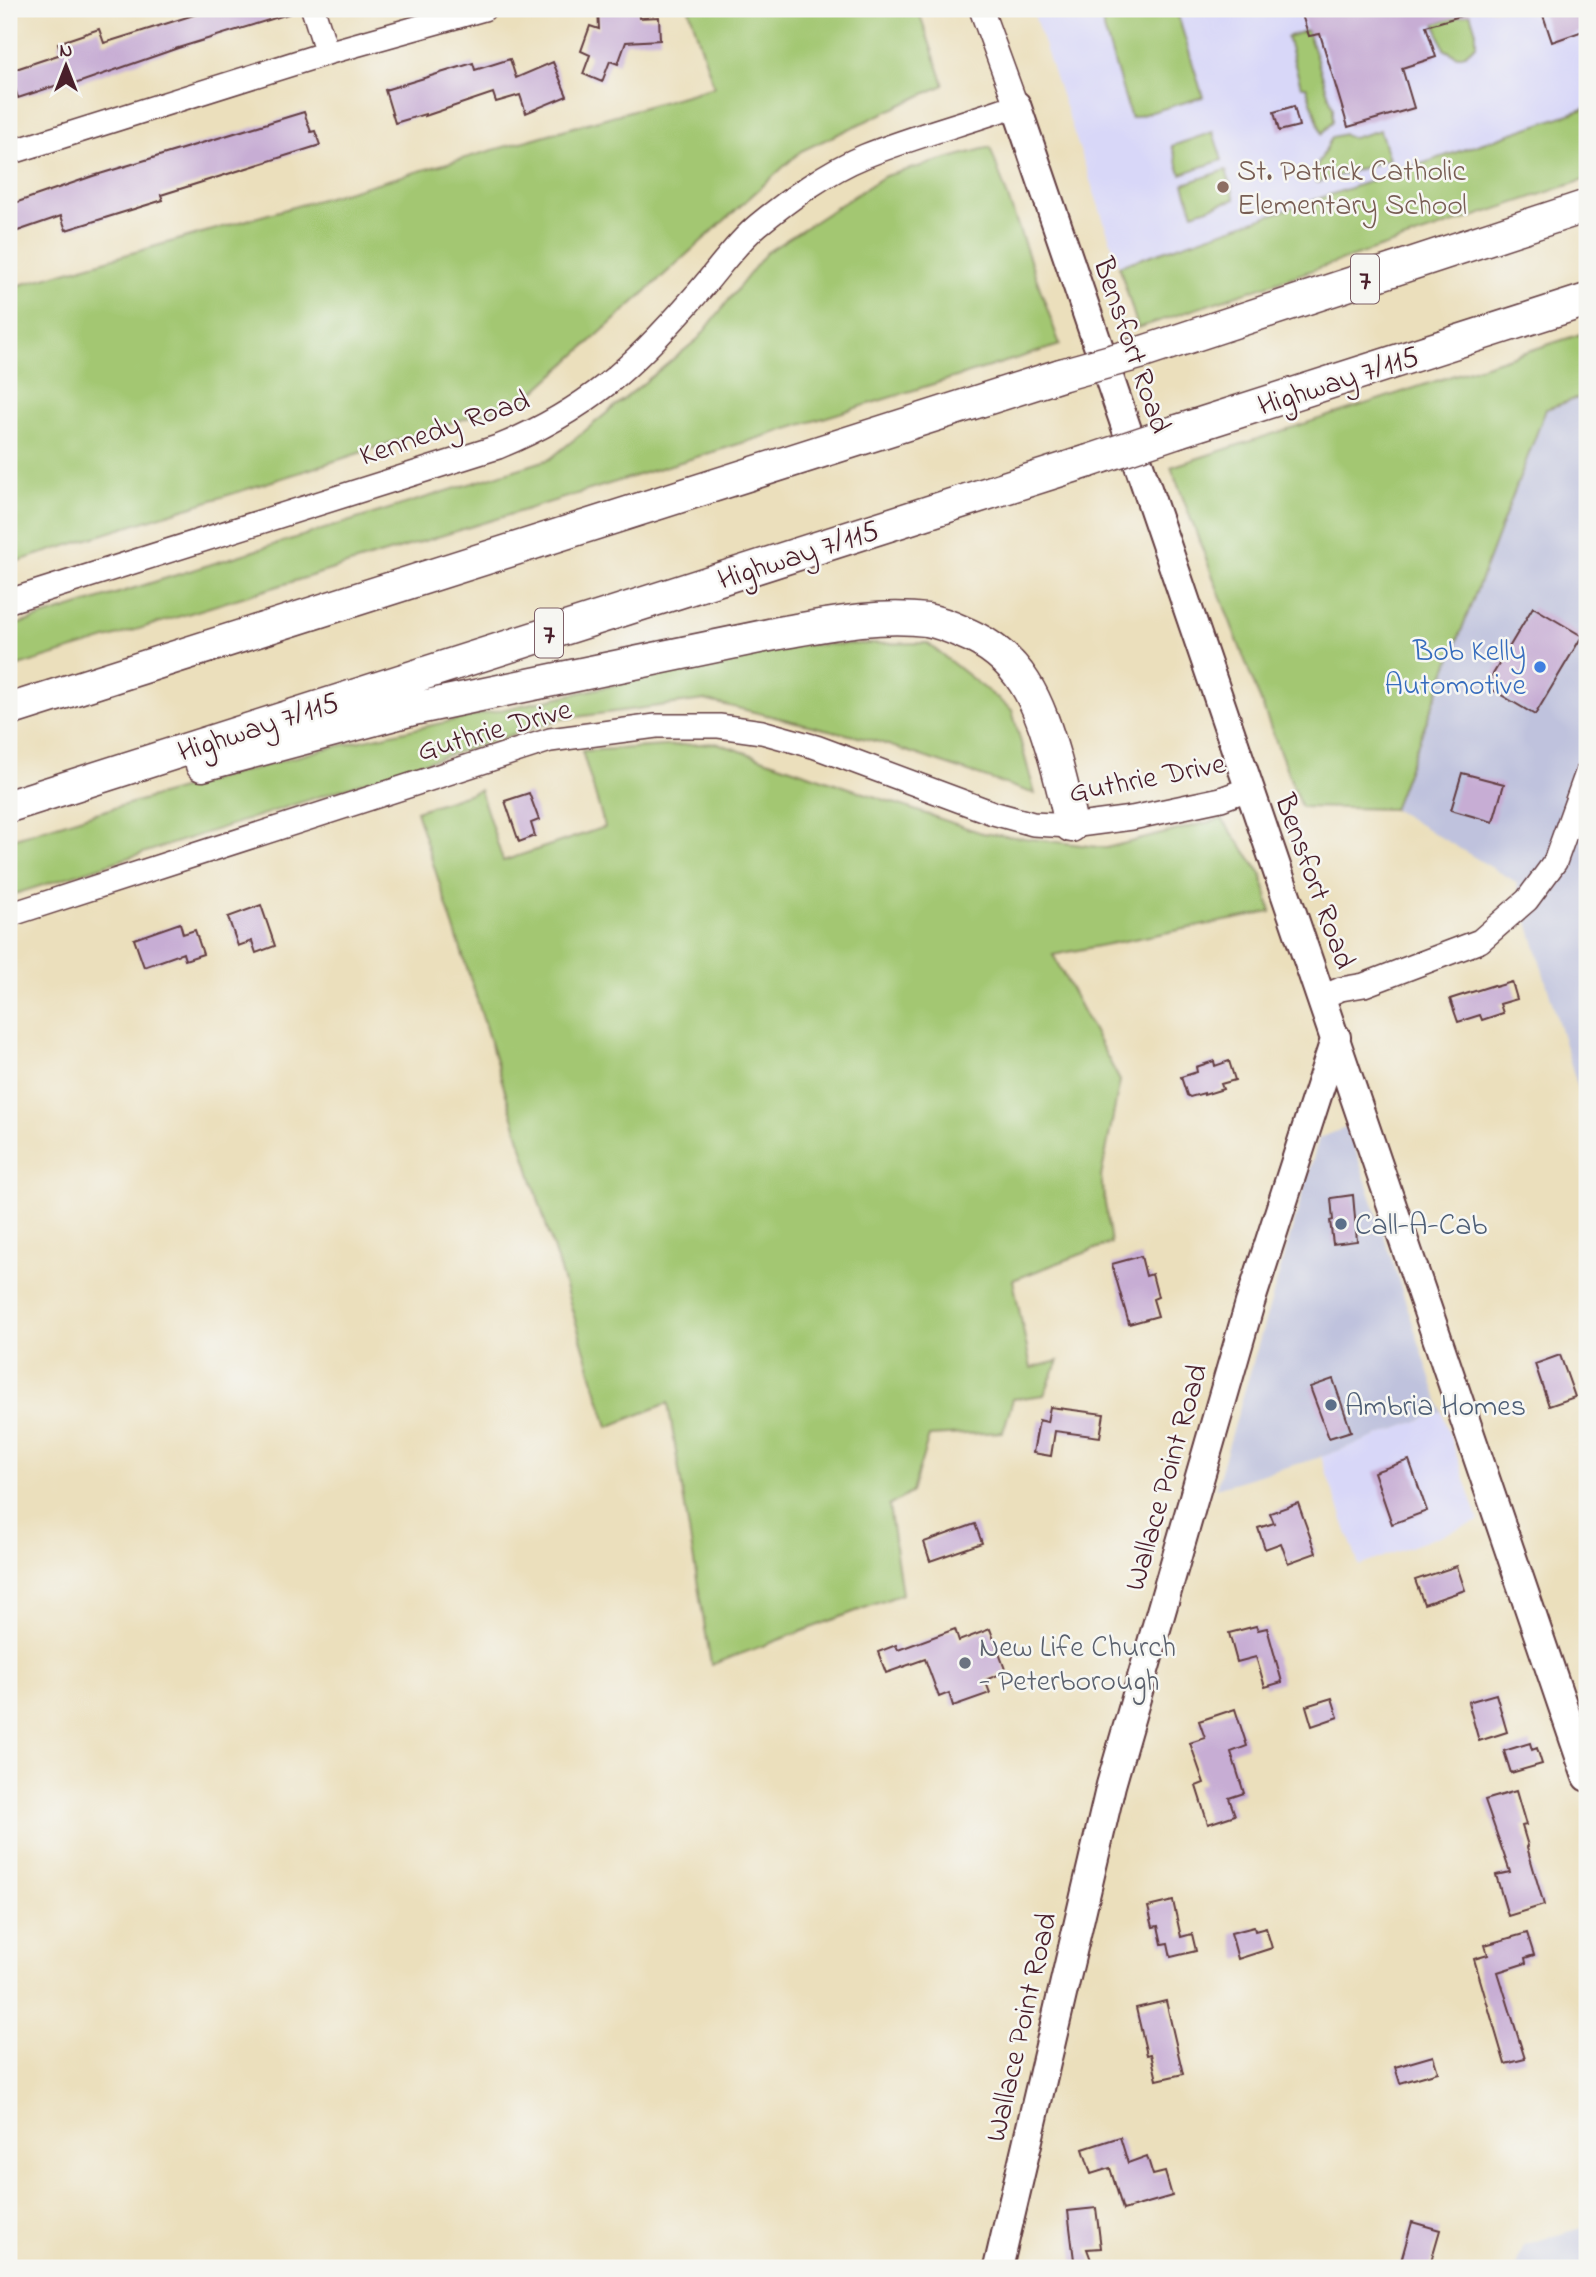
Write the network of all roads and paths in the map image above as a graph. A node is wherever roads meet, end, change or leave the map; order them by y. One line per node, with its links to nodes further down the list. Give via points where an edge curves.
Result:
1 (313, 9): 4 (street)
2 (484, 9): 4 (street)
3 (981, 9): 5 (street, Bensfort Road)
4 (327, 53): 6 (street)
5 (1016, 105): 9 (street, Kennedy Road, via 864,156 790,199 754,228 639,358 597,394 536,431 498,447); 13 (main road, Bensfort Road)
6 (9, 153)
7 (1587, 206): 10 (highway, 7, bridge, via 1143,352)
8 (1587, 300): 12 (highway, Highway 7/115 / 7, bridge)
9 (9, 601)
10 (9, 710)
11 (1587, 773): 17 (street, via 1555,862 1527,901 1480,941)
12 (100, 776): 14 (highway, Highway 7/115 / 7); 15 (highway, via 194,767 426,706 784,632 896,619 954,628 989,644 1010,662 1029,687 1048,737)
13 (1248, 789): 15 (street, Guthrie Drive, via 1132,818); 17 (main road, Bensfort Road)
14 (9, 806)
15 (1071, 826): 16 (street, Guthrie Drive, via 1033,824 993,813 816,747 762,732 719,726 656,726 550,740)
16 (9, 915)
17 (1322, 997): 18 (main road, Bensfort Road)
18 (1336, 1037): 19 (main road, Bensfort Road); 20 (main road, Wallace Point Road, via 1250,1303 1111,1785)
19 (1587, 1777)
20 (998, 2268)

